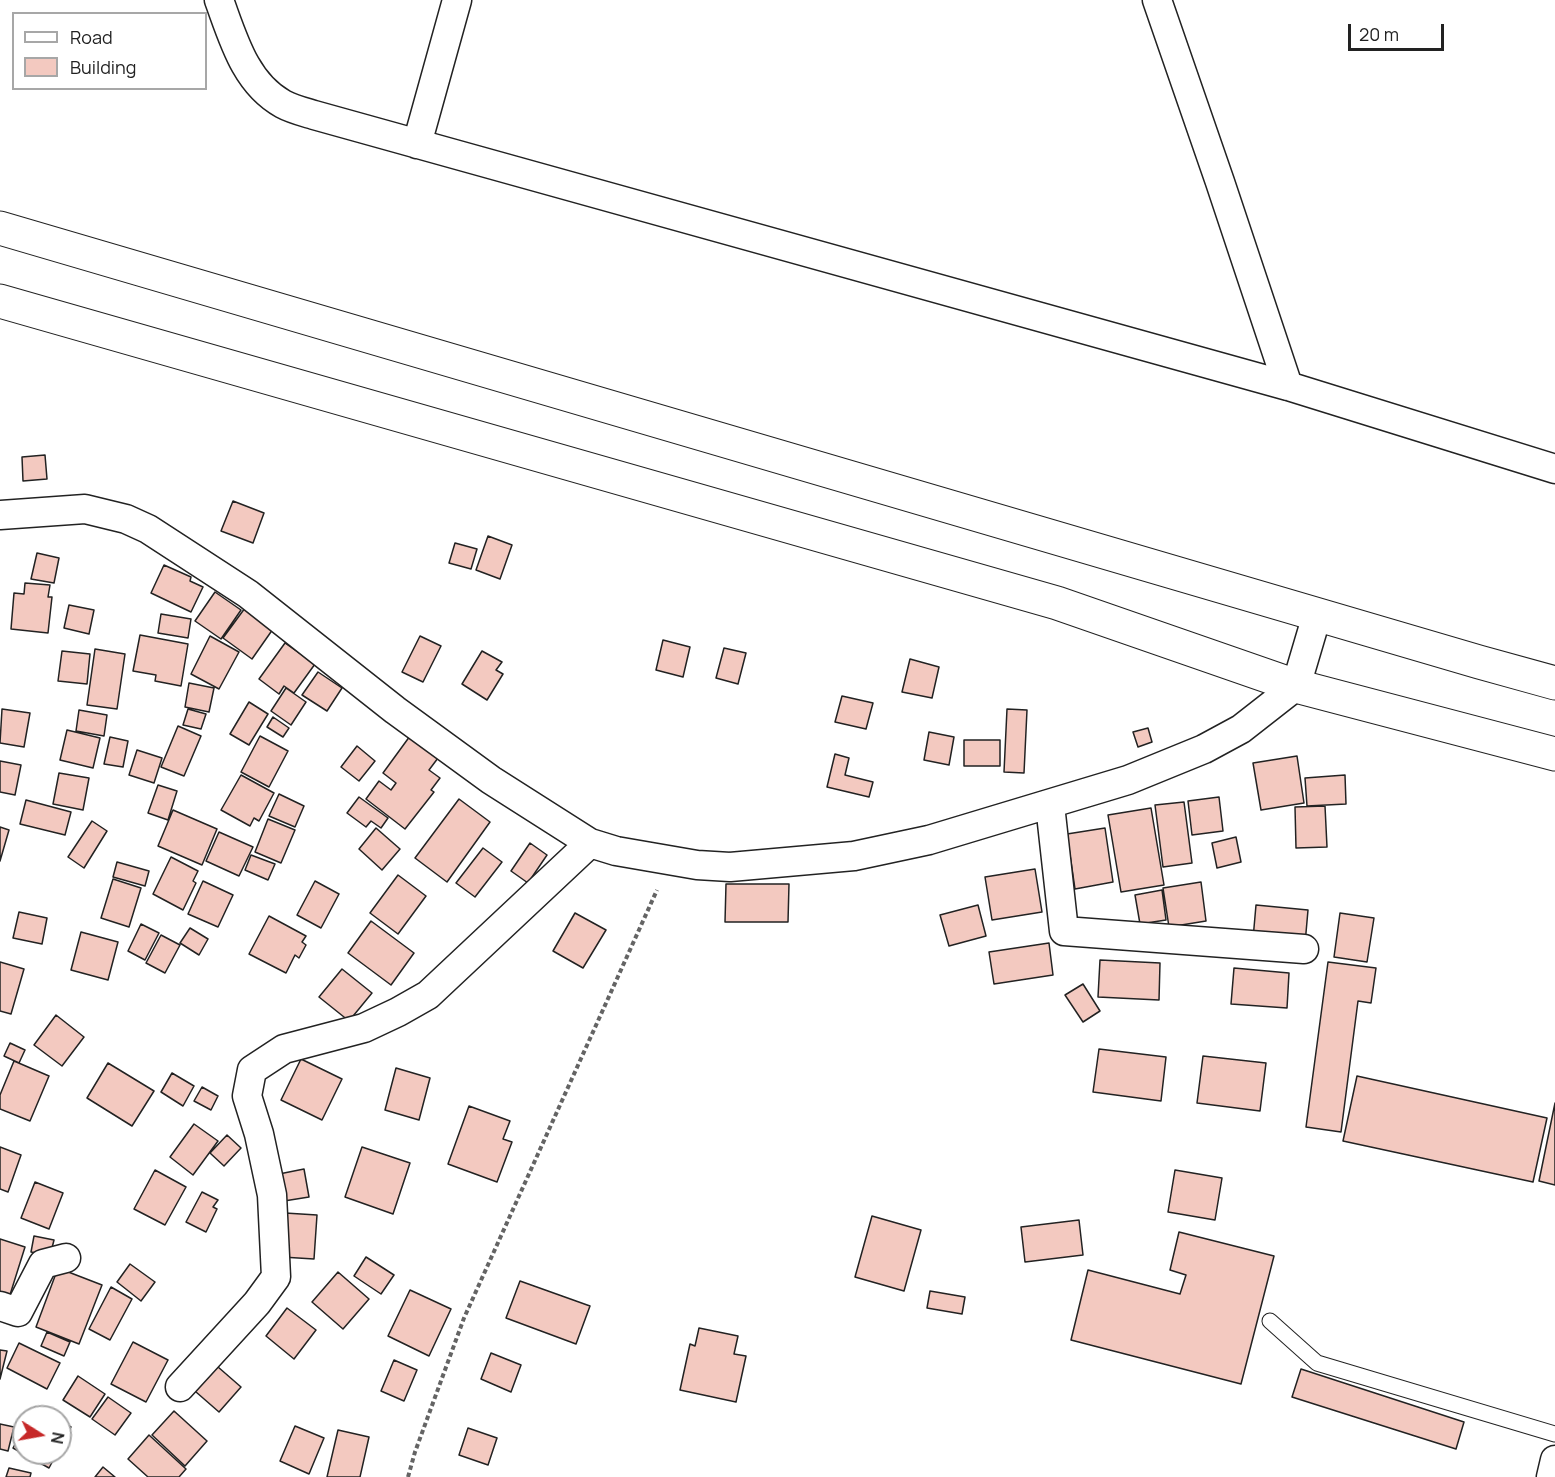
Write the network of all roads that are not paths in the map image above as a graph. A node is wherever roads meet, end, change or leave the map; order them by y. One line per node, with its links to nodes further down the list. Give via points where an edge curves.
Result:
1 (219, 0): 4 (street, via 245,64 266,92 284,105)
2 (457, 0): 4 (street)
3 (1159, 1): 7 (street)
4 (417, 144): 7 (street)
5 (0, 228): 10 (main road)
6 (0, 301): 12 (main road, via 1058,603)
7 (1288, 386): 8 (street)
8 (1555, 470)
9 (0, 515): 15 (street, via 85,509 148,529 248,594 491,780)
10 (1317, 615): 11 (main road); 12 (street)
11 (1555, 682)
12 (1296, 686): 13 (main road); 14 (street, via 1241,729 1204,749 1128,780)
13 (1555, 754)
14 (1050, 805): 15 (street, via 929,840 854,856 730,867 669,861); 16 (street, via 1064,932)
15 (590, 843): 20 (street, via 428,994 364,1028 284,1049 252,1070 247,1096 272,1195 276,1277 257,1304)
16 (1304, 949)
17 (66, 1258): 18 (street, via 43,1264 18,1312)
18 (0, 1306)
19 (1270, 1321): 21 (lane, via 1317,1364)
20 (180, 1387)
21 (1555, 1434)
22 (1555, 1460): 23 (street)
23 (1551, 1477)

